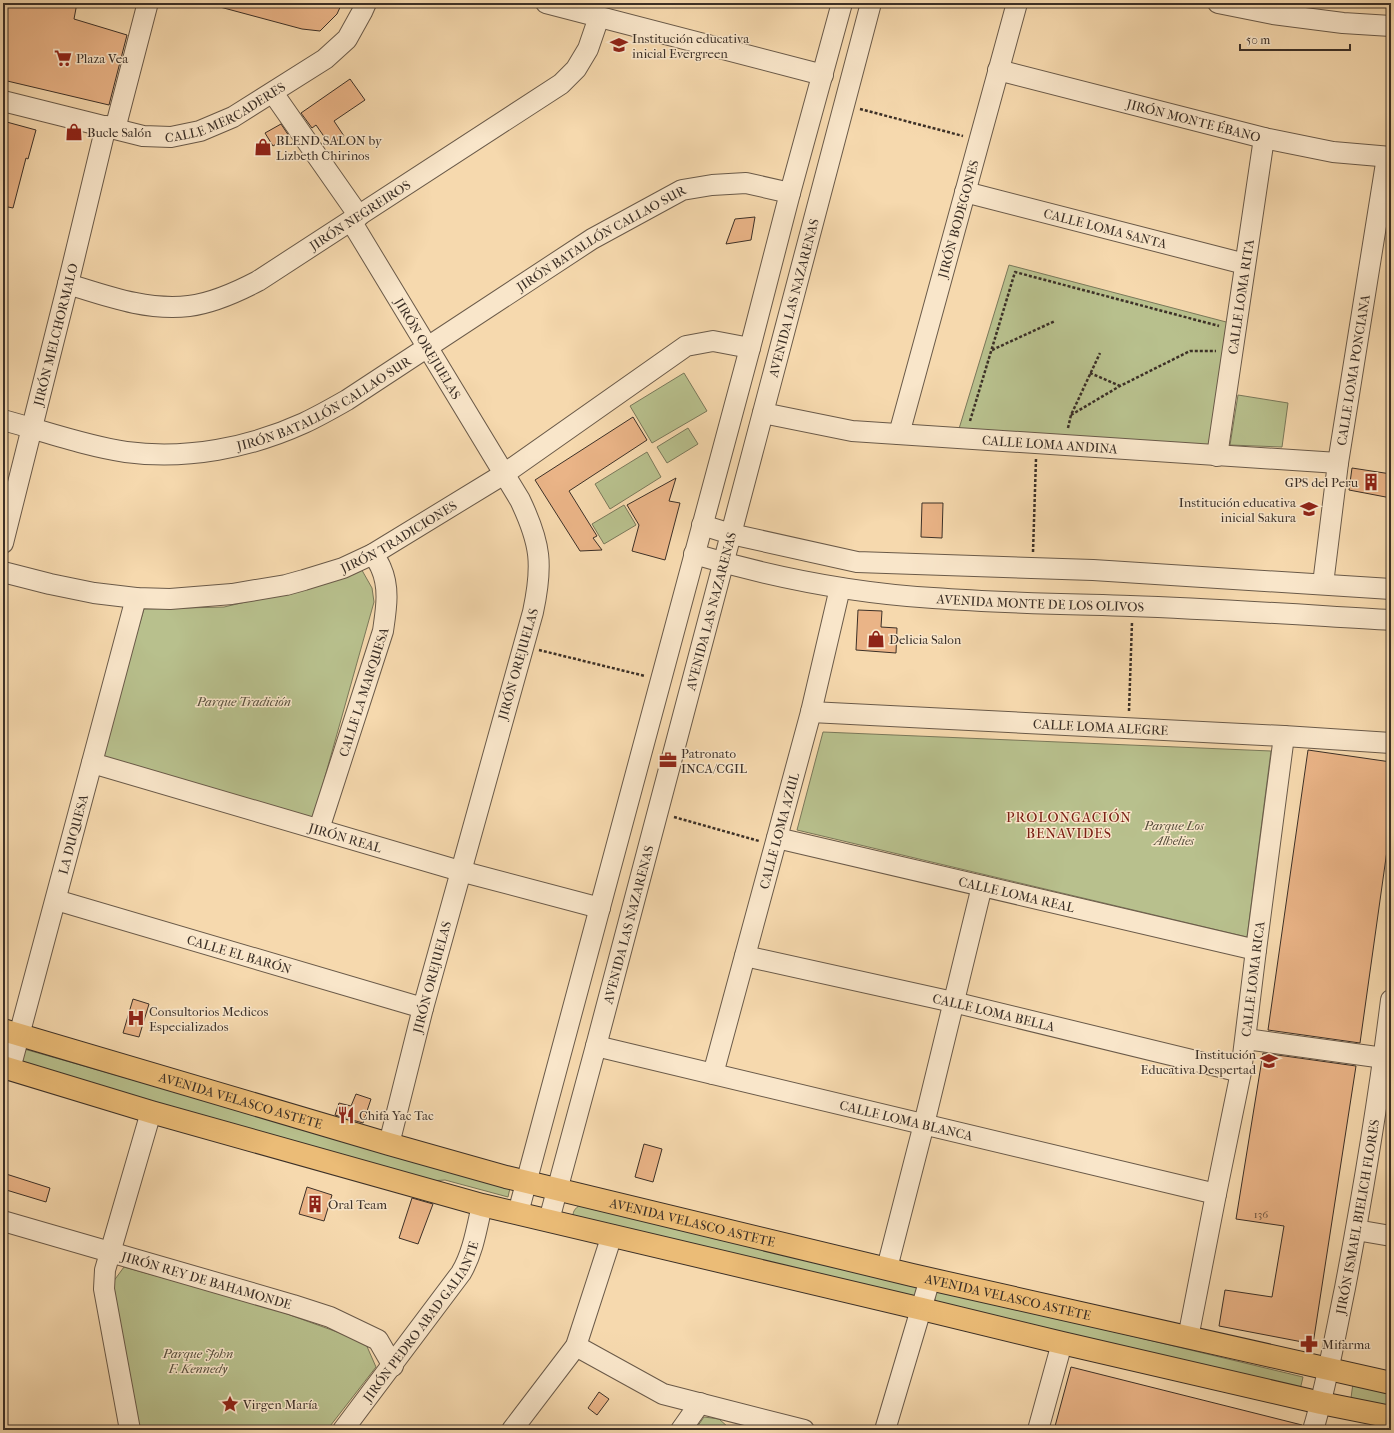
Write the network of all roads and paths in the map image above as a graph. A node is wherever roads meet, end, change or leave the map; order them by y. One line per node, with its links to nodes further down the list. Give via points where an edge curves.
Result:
1 (215, 3): 8 (path)
2 (366, 3): 14 (street, CALLE MERCADERES, via 347,39 325,60)
3 (546, 3): 10 (street)
4 (842, 3): 13 (street)
5 (871, 3): 16 (street, AVENIDA LAS NAZARENAS)
6 (1017, 3): 12 (street, JIRÓN BODEGONES)
7 (1218, 3): 11 (street, via 1273,14)
8 (221, 4)
9 (147, 6): 17 (street, JIRÓN MELCHORMALO)
10 (599, 17): 13 (street); 23 (street, JIRÓN NEGREIROS, via 588,49 576,69 561,84)
11 (1391, 26)
12 (998, 70): 18 (street, JIRÓN MONTE ÉBANO); 19 (street, JIRÓN BODEGONES)
13 (823, 75): 22 (street)
14 (273, 93): 17 (street, CALLE MERCADERES, via 233,117 200,131 171,137 142,136); 23 (street, JIRÓN OREJUELAS)
15 (3, 101): 17 (street, CALLE MERCADERES)
16 (844, 104): 19 (path); 35 (street, AVENIDA LAS NAZARENAS)
17 (110, 128): 25 (street, JIRÓN MELCHORMALO)
18 (1264, 138): 20 (street, JIRÓN MONTE ÉBANO, via 1333,152); 24 (street, CALLE LOMA RITA)
19 (979, 140): 21 (street, JIRÓN BODEGONES)
20 (1389, 157): 44 (street, CALLE LOMA PONCIANA)
21 (965, 192): 24 (street, CALLE LOMA SANTA); 41 (street, JIRÓN BODEGONES)
22 (790, 193): 28 (street, JIRÓN BATALLÓN CALLAO SUR, via 746,183 682,190 592,239); 29 (street)
23 (355, 218): 25 (street, JIRÓN NEGREIROS, via 245,288 189,306 163,307 125,302); 28 (street, JIRÓN OREJUELAS)
24 (1245, 264): 27 (street, CALLE LOMA RITA)
25 (68, 284): 39 (street, JIRÓN MELCHORMALO)
26 (1055, 321): 30 (path)
27 (1235, 330): 30 (path, via 1016,272); 31 (street, CALLE LOMA RITA)
28 (427, 346): 39 (street, JIRÓN BATALLÓN CALLAO SUR, via 347,400 304,423 260,440 223,449 188,454 127,452); 45 (street, JIRÓN OREJUELAS)
29 (750, 348): 45 (street, JIRÓN TRADICIONES, via 713,342 686,346); 46 (street)
30 (992, 350): 38 (path)
31 (1232, 350): 34 (path, via 1190,351); 43 (street, CALLE LOMA RITA)
32 (1100, 353): 33 (path)
33 (1090, 373): 34 (path); 36 (path)
34 (1120, 386): 36 (path)
35 (763, 413): 41 (street, CALLE LOMA ANDINA, via 852,431); 47 (street, AVENIDA LAS NAZARENAS)
36 (1070, 415): 40 (path)
37 (3, 420): 39 (street, JIRÓN BATALLÓN CALLAO SUR)
38 (969, 425)
39 (32, 428): 48 (street, JIRÓN MELCHORMALO)
40 (1068, 430)
41 (899, 434): 42 (street, CALLE LOMA ANDINA)
42 (1037, 444): 43 (street, CALLE LOMA ANDINA); 52 (path)
43 (1217, 456): 44 (street, CALLE LOMA ANDINA)
44 (1338, 463): 54 (street, CALLE LOMA PONCIANA)
45 (504, 474): 49 (street, JIRÓN TRADICIONES); 60 (street, JIRÓN OREJUELAS, via 531,524 540,565 533,612)
46 (702, 525): 47 (street); 50 (street)
47 (731, 534): 51 (street, AVENIDA LAS NAZARENAS); 52 (street, via 857,562)
48 (3, 543)
49 (373, 554): 57 (street, JIRÓN TRADICIONES, via 342,568 286,585 203,597); 68 (street, CALLE LA MARQUESA, via 381,568 386,586 387,607 383,631)
50 (694, 554): 51 (street, AVENIDA MONTE DE LOS OLIVOS); 61 (street)
51 (724, 563): 55 (street, AVENIDA MONTE DE LOS OLIVOS); 67 (street, AVENIDA LAS NAZARENAS)
52 (1032, 568): 54 (street)
53 (3, 572): 57 (street, JIRÓN TRADICIONES, via 50,584)
54 (1323, 584): 56 (street)
55 (840, 588): 58 (street, AVENIDA MONTE DE LOS OLIVOS, via 932,598); 62 (street, CALLE LOMA AZUL)
56 (1391, 589)
57 (136, 598): 66 (street, LA DUQUESA)
58 (1133, 606): 59 (street, AVENIDA MONTE DE LOS OLIVOS); 63 (path)
59 (1391, 620)
60 (523, 646): 61 (path); 70 (street, JIRÓN OREJUELAS)
61 (661, 680): 73 (street)
62 (811, 712): 63 (street, CALLE LOMA ALEGRE); 69 (street, CALLE LOMA AZUL)
63 (1128, 728): 64 (street, CALLE LOMA ALEGRE)
64 (1284, 736): 65 (street, CALLE LOMA ALEGRE); 74 (street, CALLE LOMA RICA)
65 (1391, 743)
66 (92, 763): 68 (street, JIRÓN REAL); 72 (street, LA DUQUESA)
67 (658, 812): 69 (path); 81 (street, AVENIDA LAS NAZARENAS)
68 (319, 829): 70 (street, JIRÓN REAL)
69 (776, 842): 71 (street, CALLE LOMA REAL); 75 (street, CALLE LOMA AZUL)
70 (460, 871): 73 (street, JIRÓN REAL); 78 (street, JIRÓN OREJUELAS)
71 (982, 886): 74 (street, CALLE LOMA REAL); 77 (street)
72 (56, 900): 78 (street, CALLE EL BARÓN); 79 (street, LA DUQUESA)
73 (600, 908): 89 (street)
74 (1256, 950): 80 (street, CALLE LOMA RICA)
75 (745, 956): 77 (street, CALLE LOMA BELLA); 85 (street, CALLE LOMA AZUL)
76 (1391, 1000): 82 (street, JIRÓN ISMAEL BIELICH FLORES)
77 (953, 1002): 84 (street, CALLE LOMA BELLA); 87 (street)
78 (423, 1008): 88 (street, JIRÓN OREJUELAS)
79 (11, 1032): 83 (street, LA DUQUESA); 88 (main road, AVENIDA VELASCO ASTETE)
80 (1246, 1039): 82 (street); 84 (street, CALLE LOMA RICA)
81 (596, 1046): 85 (street, CALLE LOMA BLANCA); 90 (street, AVENIDA LAS NAZARENAS)
82 (1384, 1058): 96 (street, JIRÓN ISMAEL BIELICH FLORES)
83 (7, 1068): 86 (main road)
84 (1242, 1072): 91 (street, CALLE LOMA RICA)
85 (713, 1074): 87 (street, CALLE LOMA BLANCA)
86 (151, 1112): 92 (main road); 99 (street)
87 (924, 1124): 91 (street, CALLE LOMA BLANCA); 100 (street)
88 (388, 1144): 89 (main road, AVENIDA VELASCO ASTETE)
89 (526, 1182): 90 (main road, AVENIDA VELASCO ASTETE); 93 (street)
90 (557, 1190): 94 (street, AVENIDA LAS NAZARENAS); 100 (main road, AVENIDA VELASCO ASTETE)
91 (1216, 1194): 103 (street, CALLE LOMA RICA)
92 (482, 1205): 93 (main road); 106 (street, JIRÓN PEDRO ABAD GALIANTE, via 466,1265)
93 (518, 1213): 94 (main road)
94 (549, 1220): 97 (main road)
95 (3, 1221): 99 (street, JIRÓN REY DE BAHAMONDE)
96 (1356, 1230): 98 (street); 107 (street, JIRÓN ISMAEL BIELICH FLORES)
97 (612, 1235): 102 (main road); 105 (street)
98 (1391, 1236)
99 (110, 1252): 106 (street, JIRÓN REY DE BAHAMONDE, via 330,1317 378,1340); 113 (street, via 105,1270 104,1289)
100 (887, 1268): 101 (main road, AVENIDA VELASCO ASTETE)
101 (930, 1279): 102 (street); 103 (main road, AVENIDA VELASCO ASTETE)
102 (922, 1309): 104 (main road); 118 (street)
103 (1188, 1338): 107 (main road, AVENIDA VELASCO ASTETE)
104 (1062, 1343): 110 (main road); 119 (street)
105 (576, 1346): 109 (street, via 663,1394); 115 (street)
106 (393, 1366): 114 (street, JIRÓN PEDRO ABAD GALIANTE)
107 (1329, 1370): 108 (main road, AVENIDA VELASCO ASTETE); 110 (street, JIRÓN ISMAEL BIELICH FLORES)
108 (1391, 1383)
109 (700, 1403): 112 (street); 116 (street)
110 (1321, 1403): 111 (main road); 120 (street, JIRÓN ISMAEL BIELICH FLORES)
111 (1391, 1417)
112 (736, 1422): 117 (street)
113 (130, 1430)
114 (344, 1430)
115 (512, 1430)
116 (681, 1430)
117 (804, 1430)
118 (885, 1430)
119 (1038, 1430)
120 (1313, 1430)

